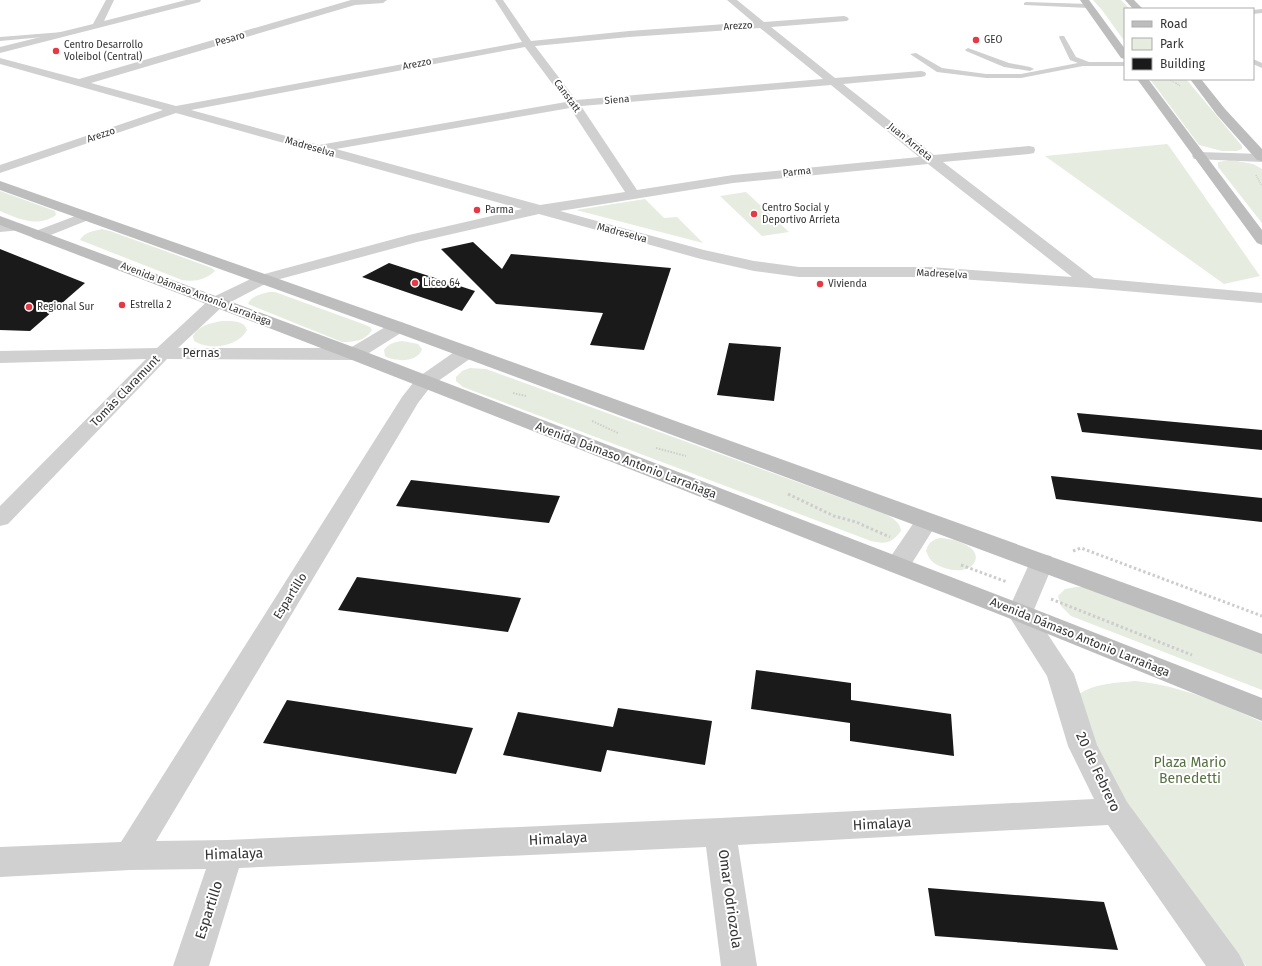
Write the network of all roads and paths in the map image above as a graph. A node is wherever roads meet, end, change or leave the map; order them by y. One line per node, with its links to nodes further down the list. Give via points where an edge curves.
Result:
1 (110, 0): 13 (street)
2 (197, 0): 13 (street)
3 (339, 0): 8 (street)
4 (383, 0): 8 (street, Pesaro)
5 (499, 0): 18 (street, Canstatt)
6 (730, 0): 14 (street, Juan Arrieta)
7 (1129, 0): 11 (street)
8 (352, 3): 32 (street, Pesaro)
9 (1086, 3): 10 (lane); 22 (street)
10 (1026, 4)
11 (1137, 8)
12 (844, 19): 14 (street, Arezzo)
13 (97, 25): 15 (street)
14 (762, 25): 18 (street, Arezzo); 31 (street, Juan Arrieta)
15 (63, 34): 17 (lane); 19 (street)
16 (1062, 37): 24 (lane, via 1073,58)
17 (0, 39)
18 (528, 44): 34 (street, Canstatt); 35 (street, Arezzo)
19 (0, 50)
20 (968, 50): 26 (lane, via 1007,65)
21 (914, 54): 26 (lane, via 940,70 976,75 1021,76)
22 (1124, 55)
23 (0, 61): 32 (street, Madreselva)
24 (1088, 64): 25 (lane); 26 (lane)
25 (1124, 64)
26 (1047, 71)
27 (921, 74): 31 (street, Siena)
28 (1143, 80): 38 (street)
29 (1170, 80): 33 (path)
30 (1196, 80): 39 (street)
31 (834, 81): 34 (street, Siena); 40 (street, Juan Arrieta)
32 (78, 83): 35 (street, Madreselva)
33 (1182, 88)
34 (573, 104): 36 (street, Siena); 43 (street, Canstatt)
35 (177, 109): 36 (street, Madreselva); 41 (street, Arezzo)
36 (316, 149): 44 (street, Madreselva)
37 (1029, 150): 40 (street, Parma)
38 (1199, 156): 39 (street); 50 (street)
39 (1262, 158)
40 (930, 159): 43 (street, Parma, via 733,179); 52 (street, Juan Arrieta)
41 (0, 169)
42 (0, 186): 45 (street)
43 (633, 194): 44 (street, Parma)
44 (537, 210): 51 (street, Parma, via 414,238); 52 (street, Madreselva, via 754,266 800,272 930,272)
45 (86, 216): 49 (street); 51 (street)
46 (0, 220): 48 (street, Avenida Dámaso Antonio Larrañaga)
47 (0, 227): 48 (street)
48 (17, 227): 49 (street, Avenida Dámaso Antonio Larrañaga)
49 (38, 235): 54 (street, Avenida Dámaso Antonio Larrañaga)
50 (1262, 240)
51 (263, 279): 54 (street, Tomás Claramunt); 55 (street)
52 (1090, 283): 53 (street, Madreselva)
53 (1262, 298)
54 (217, 302): 57 (street, Tomás Claramunt); 58 (street, Avenida Dámaso Antonio Larrañaga)
55 (398, 327): 56 (street); 58 (street)
56 (467, 352): 60 (street, Espartillo); 62 (street)
57 (162, 353): 58 (street, Pernas); 59 (street, Pernas); 61 (street, Tomás Claramunt)
58 (354, 354): 60 (street, Avenida Dámaso Antonio Larrañaga)
59 (0, 357)
60 (424, 382): 64 (street, Avenida Dámaso Antonio Larrañaga); 72 (street, Espartillo, via 409,401)
61 (0, 519)
62 (927, 520): 63 (street); 64 (street)
63 (1042, 562): 65 (street); 66 (path, via 1081,548); 67 (street)
64 (898, 565): 65 (street, Avenida Dámaso Antonio Larrañaga)
65 (1020, 612): 68 (street, Avenida Dámaso Antonio Larrañaga); 69 (street, 20 de Febrero, via 1060,674 1083,746)
66 (1262, 616)
67 (1262, 644)
68 (1262, 710)
69 (1116, 811): 70 (street, Himalaya); 76 (street, 20 de Febrero)
70 (720, 832): 71 (street, Himalaya); 75 (street, Omar Odriozola)
71 (226, 854): 72 (street, Himalaya); 74 (street, Espartillo)
72 (130, 856): 73 (street, Himalaya)
73 (0, 862)
74 (191, 966)
75 (739, 966)
76 (1227, 966)

